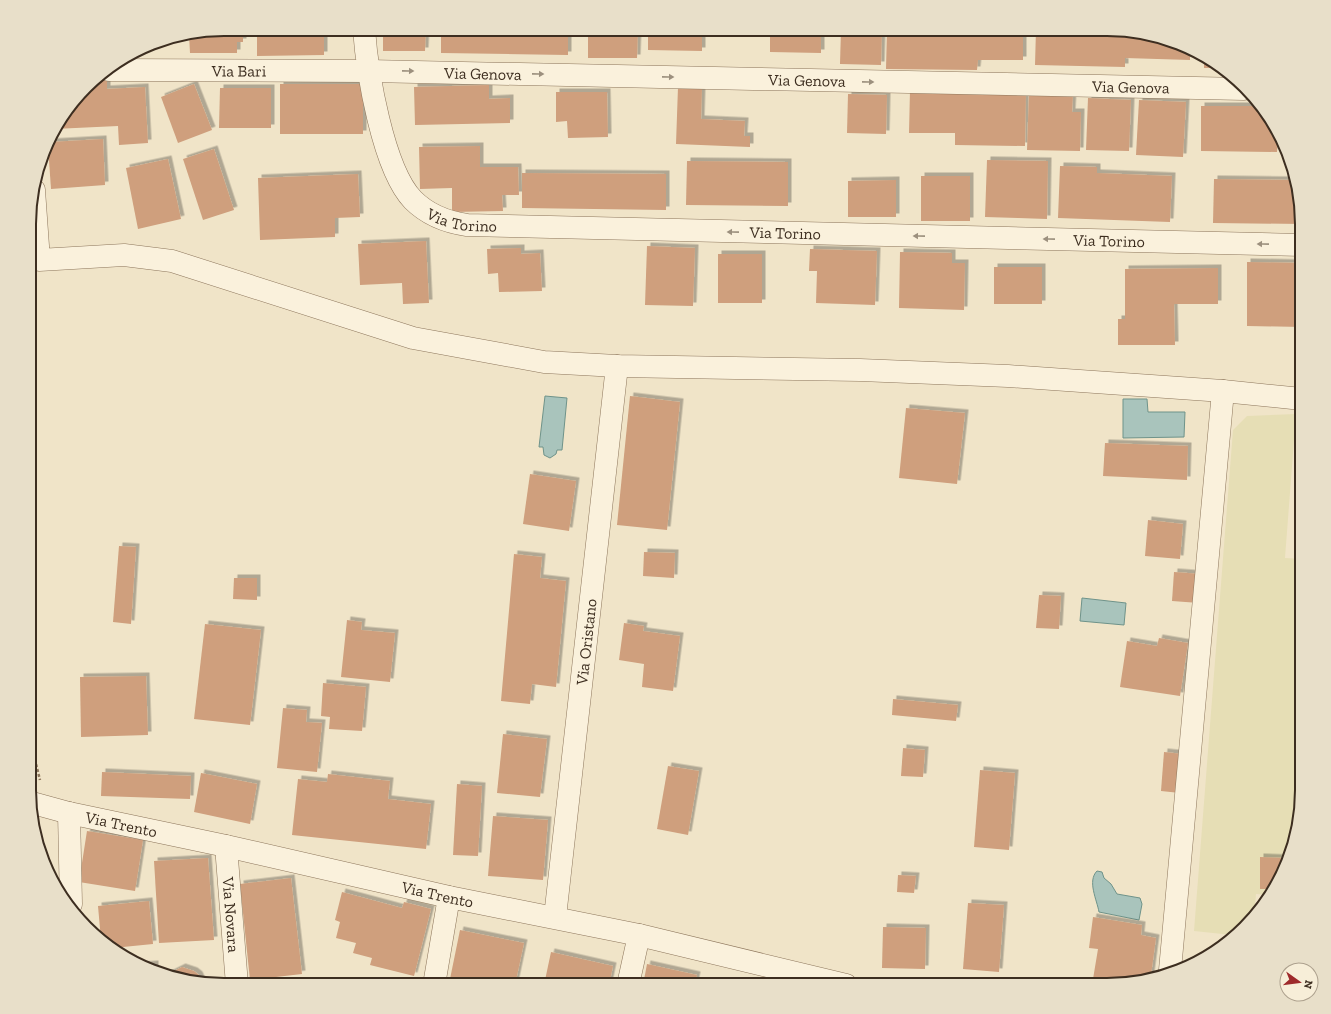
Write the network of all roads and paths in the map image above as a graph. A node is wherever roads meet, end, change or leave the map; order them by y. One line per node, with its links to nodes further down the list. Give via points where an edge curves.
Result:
1 (365, 36): 3 (street, Via Torino)
2 (117, 70): 3 (street, Via Bari)
3 (369, 71): 4 (street, Via Genova, one-way to 4); 6 (street, Via Torino, one-way to 3, via 454,223 441,219 420,206 412,199 398,177 384,139)
4 (1238, 89)
5 (36, 218): 7 (street, via 39,260 124,255 172,261 413,338 544,362)
6 (1295, 245)
7 (617, 366): 8 (street, via 928,372); 15 (street, Via Oristano)
8 (1222, 391): 9 (street); 17 (street)
9 (1295, 398)
10 (36, 767): 11 (path)
11 (49, 807): 12 (street, Via Trento); 13 (street)
12 (226, 846): 14 (street, Via Trento); 18 (street, Via Novara)
13 (69, 896)
14 (449, 897): 15 (street, Via Trento); 19 (street)
15 (555, 917): 16 (street, Via Trento)
16 (639, 935): 20 (street); 21 (street, Via Trento)
17 (1170, 967)
18 (236, 978)
19 (435, 978)
20 (630, 978)
21 (803, 978)

